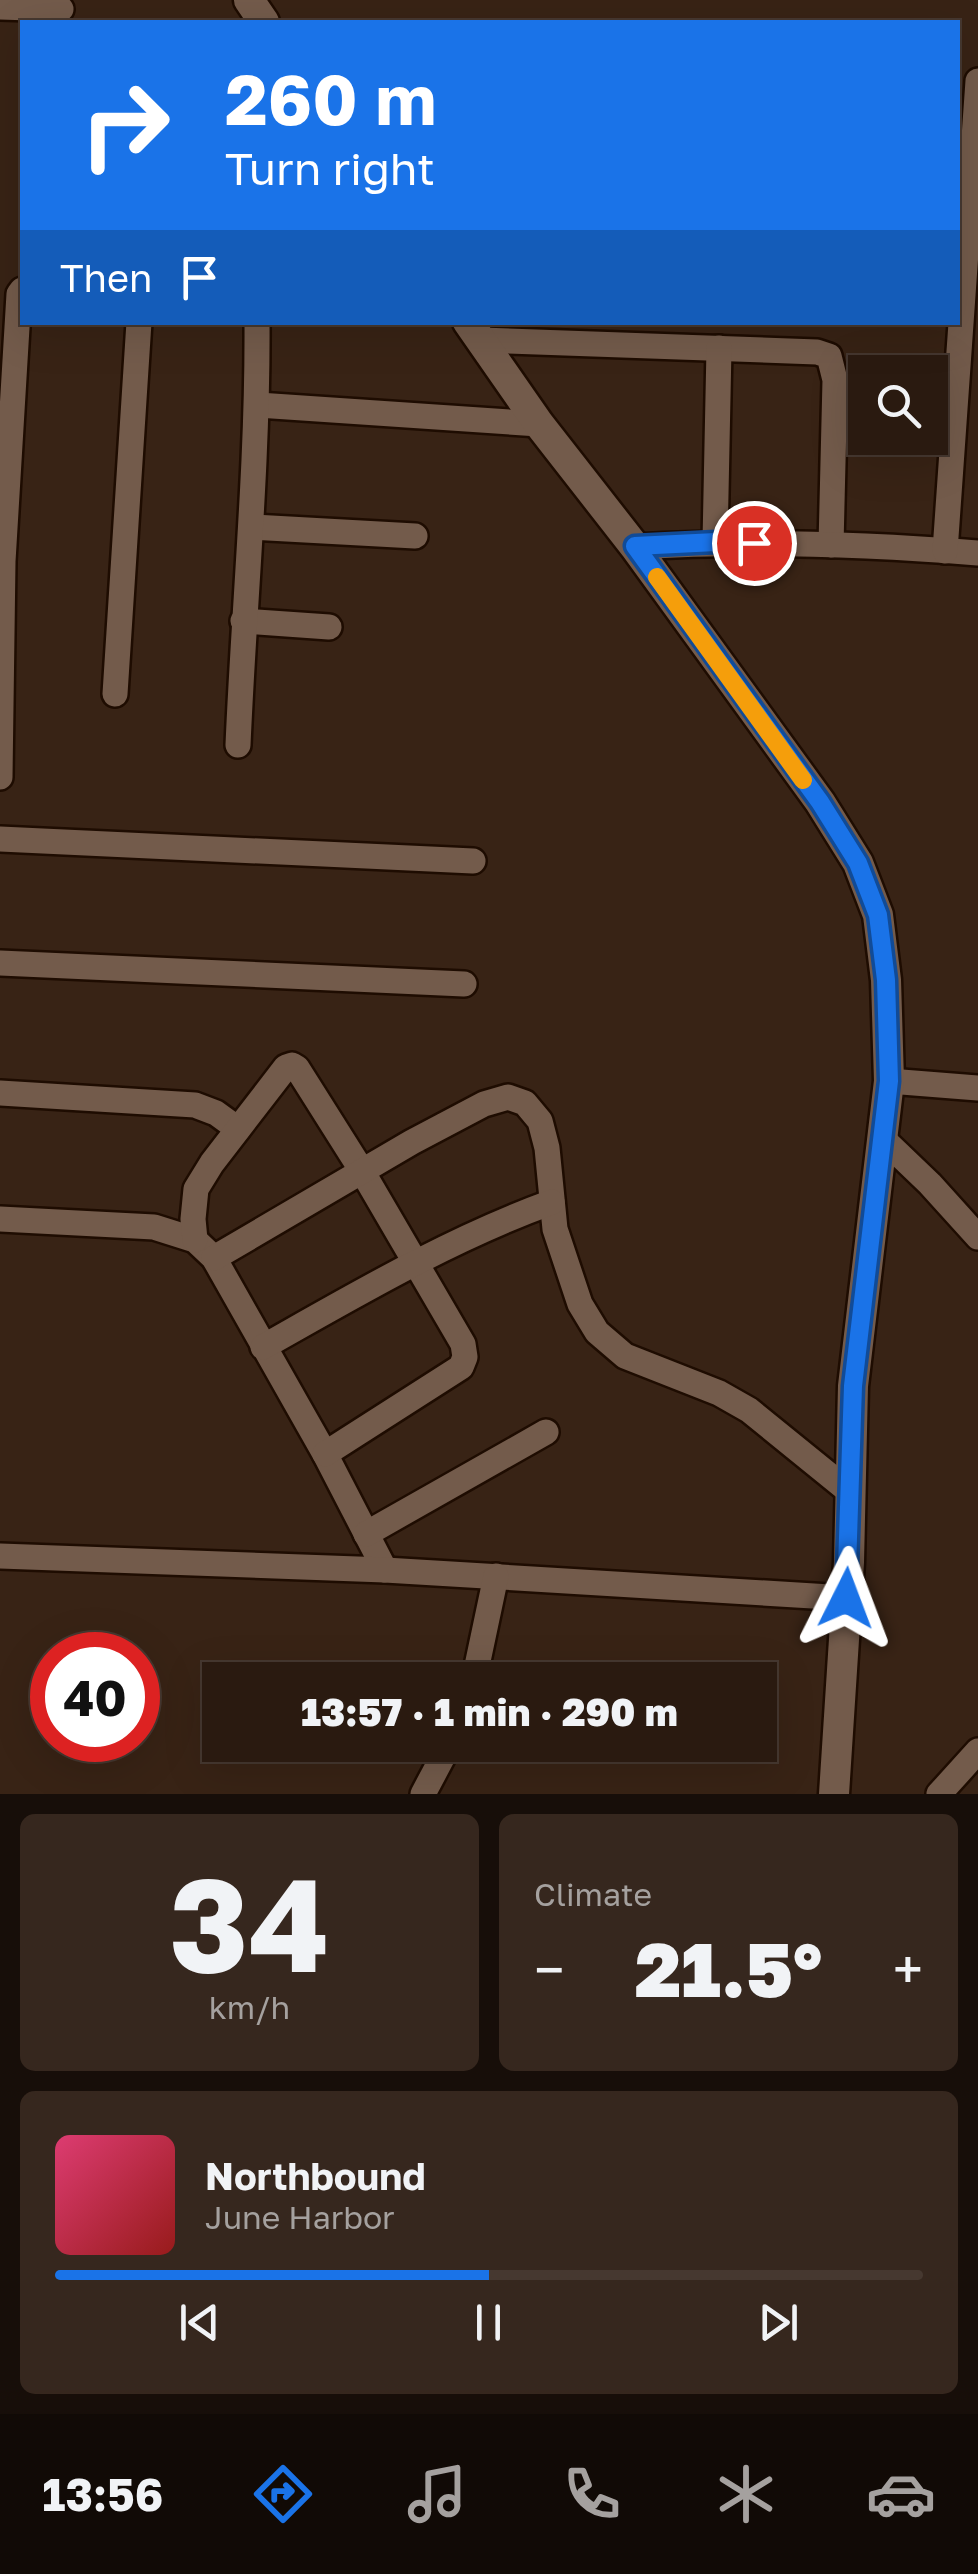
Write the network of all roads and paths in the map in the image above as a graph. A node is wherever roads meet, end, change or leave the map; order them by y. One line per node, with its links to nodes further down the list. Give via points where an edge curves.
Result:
1 (0, 7): 2 (street)
2 (62, 11)
3 (978, 81): 16 (street)
4 (20, 294): 18 (street)
5 (139, 325): 21 (street)
6 (257, 325): 9 (street)
7 (474, 331): 8 (street); 10 (street)
8 (719, 348): 13 (street); 14 (street, via 829,356 835,380)
9 (258, 405): 10 (street); 11 (street)
10 (539, 424): 15 (street)
11 (252, 526): 12 (street); 19 (street)
12 (415, 536)
13 (716, 542): 14 (street); 15 (street)
14 (831, 545): 16 (street)
15 (635, 546): 28 (street, via 858,863 884,948)
16 (945, 551): 17 (street)
17 (978, 554)
18 (2, 561): 23 (street)
19 (243, 621): 20 (street); 22 (street)
20 (330, 627)
21 (115, 694)
22 (238, 745)
23 (0, 777)
24 (0, 839): 25 (street)
25 (473, 861)
26 (0, 963): 27 (street)
27 (464, 984)
28 (889, 1081): 29 (street); 32 (street)
29 (978, 1088)
30 (0, 1093): 31 (street, via 195,1105)
31 (238, 1129): 33 (street, via 292,1065); 37 (street, via 196,1188)
32 (882, 1138): 36 (street); 43 (street, via 853,1386)
33 (362, 1170): 34 (street, via 508,1097 540,1120); 38 (street); 39 (street)
34 (552, 1202): 39 (street); 43 (street, via 580,1304 597,1332 625,1356 749,1410)
35 (0, 1219): 37 (street, via 154,1227)
36 (978, 1237)
37 (196, 1240): 38 (street)
38 (214, 1258): 40 (street)
39 (414, 1262): 40 (street); 42 (street, via 463,1344 461,1368)
40 (263, 1347): 42 (street)
41 (546, 1432): 44 (street)
42 (325, 1454): 44 (street)
43 (850, 1492): 48 (street)
44 (366, 1534): 46 (street)
45 (0, 1556): 46 (street)
46 (386, 1570): 47 (street)
47 (496, 1576): 48 (street); 49 (street)
48 (846, 1598): 53 (street)
49 (478, 1662)
50 (978, 1751): 54 (street)
51 (439, 1762): 52 (street)
52 (423, 1794)
53 (834, 1794)
54 (940, 1794)

